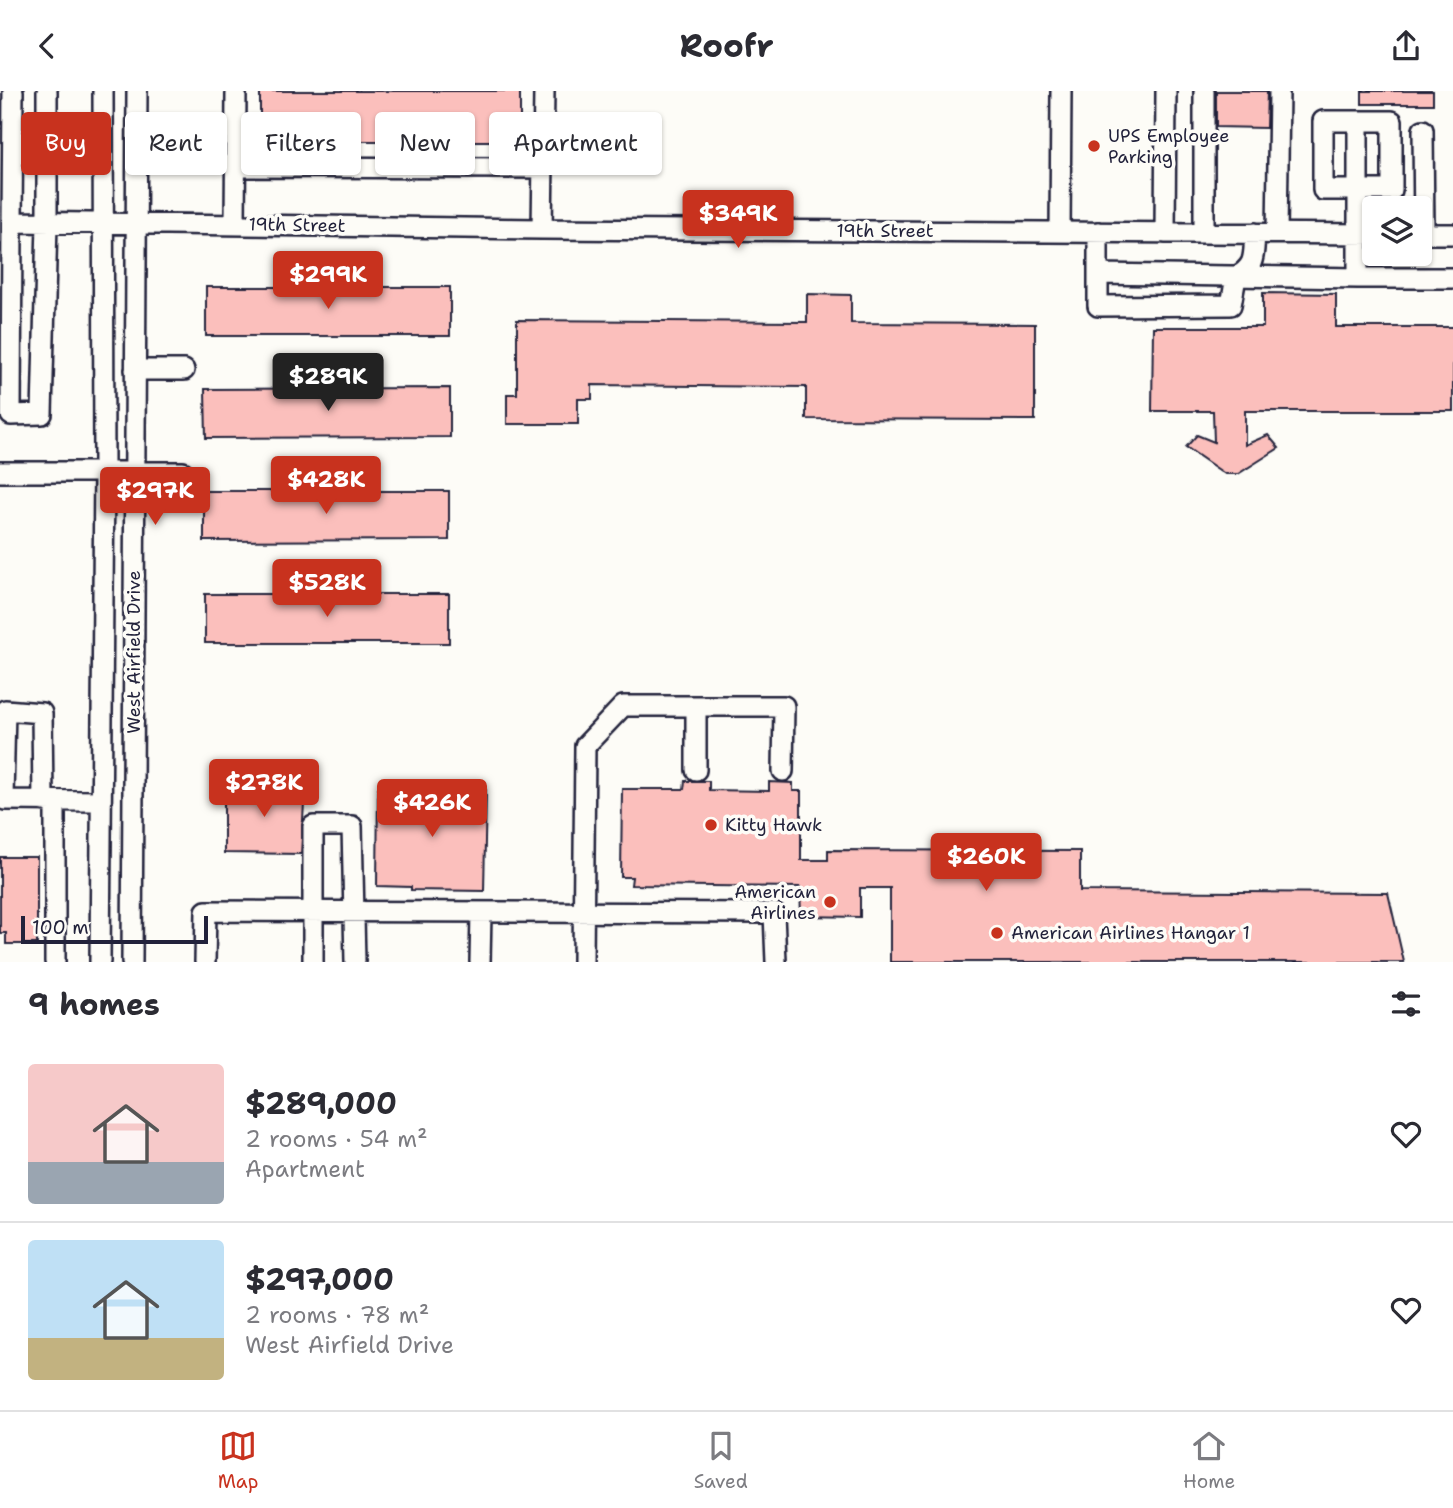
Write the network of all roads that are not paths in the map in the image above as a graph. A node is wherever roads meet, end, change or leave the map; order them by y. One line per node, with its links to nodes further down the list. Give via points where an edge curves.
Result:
1 (13, 91): 20 (street)
2 (47, 91): 21 (street)
3 (103, 91): 22 (street, West Airfield Drive)
4 (137, 91): 23 (street, West Airfield Drive)
5 (236, 91): 14 (street)
6 (544, 91): 11 (street)
7 (1061, 91): 26 (street)
8 (1166, 91): 28 (street)
9 (1204, 91): 29 (street)
10 (1279, 91): 31 (street)
11 (544, 112)
12 (1358, 121): 17 (street); 17 (street, via 1392,121 1392,190); 17 (street, via 1323,121 1323,190)
13 (1423, 130): 18 (street)
14 (235, 167): 15 (street); 24 (street)
15 (489, 168)
16 (543, 175): 25 (street)
17 (1358, 190): 19 (street)
18 (1422, 196)
19 (1362, 212)
20 (12, 222): 21 (street, 19th Street); 42 (street)
21 (47, 223): 22 (street, 19th Street); 42 (street, via 42,414 11,415)
22 (103, 223): 23 (street, 19th Street); 43 (street, West Airfield Drive)
23 (135, 223): 24 (street, 19th Street); 40 (street, West Airfield Drive)
24 (235, 224): 25 (street, 19th Street)
25 (542, 229): 26 (street, 19th Street)
26 (1060, 232): 27 (street, 19th Street)
27 (1098, 232): 28 (street, 19th Street); 36 (street)
28 (1165, 233): 29 (street, 19th Street)
29 (1204, 233): 30 (street, 19th Street)
30 (1255, 233): 31 (street, 19th Street); 37 (street, via 1253,261 1249,270)
31 (1277, 233): 32 (street, 19th Street)
32 (1362, 234)
33 (1432, 235): 34 (street)
34 (1453, 235)
35 (1362, 256): 38 (street)
36 (1098, 274): 37 (street); 37 (street, via 1098,306 1231,305)
37 (1236, 277): 38 (street)
38 (1358, 278): 39 (street)
39 (1453, 278)
40 (135, 370): 41 (street); 45 (street, West Airfield Drive)
41 (184, 370)
42 (6, 380)
43 (104, 471): 44 (street); 45 (street); 51 (street, West Airfield Drive)
44 (0, 472)
45 (135, 472): 46 (street); 59 (street, West Airfield Drive)
46 (183, 472)
47 (696, 706): 48 (street); 49 (street, via 784,706); 55 (street, via 623,705 585,746)
48 (696, 770)
49 (783, 771)
50 (49, 801): 50 (street, via 3,798 5,711 42,713); 51 (street); 56 (street)
51 (101, 801): 57 (street, West Airfield Drive)
52 (313, 913): 53 (street); 53 (street, via 313,826 352,826); 61 (street, via 206,911); 62 (street)
53 (354, 913): 54 (street); 63 (street)
54 (481, 913): 55 (street); 64 (street)
55 (582, 913): 65 (street); 66 (street, via 774,913)
56 (55, 962)
57 (100, 962)
58 (126, 962): 59 (street)
59 (132, 962): 60 (street)
60 (147, 962)
61 (205, 962)
62 (313, 962)
63 (355, 962)
64 (480, 962)
65 (583, 962)
66 (776, 962)

